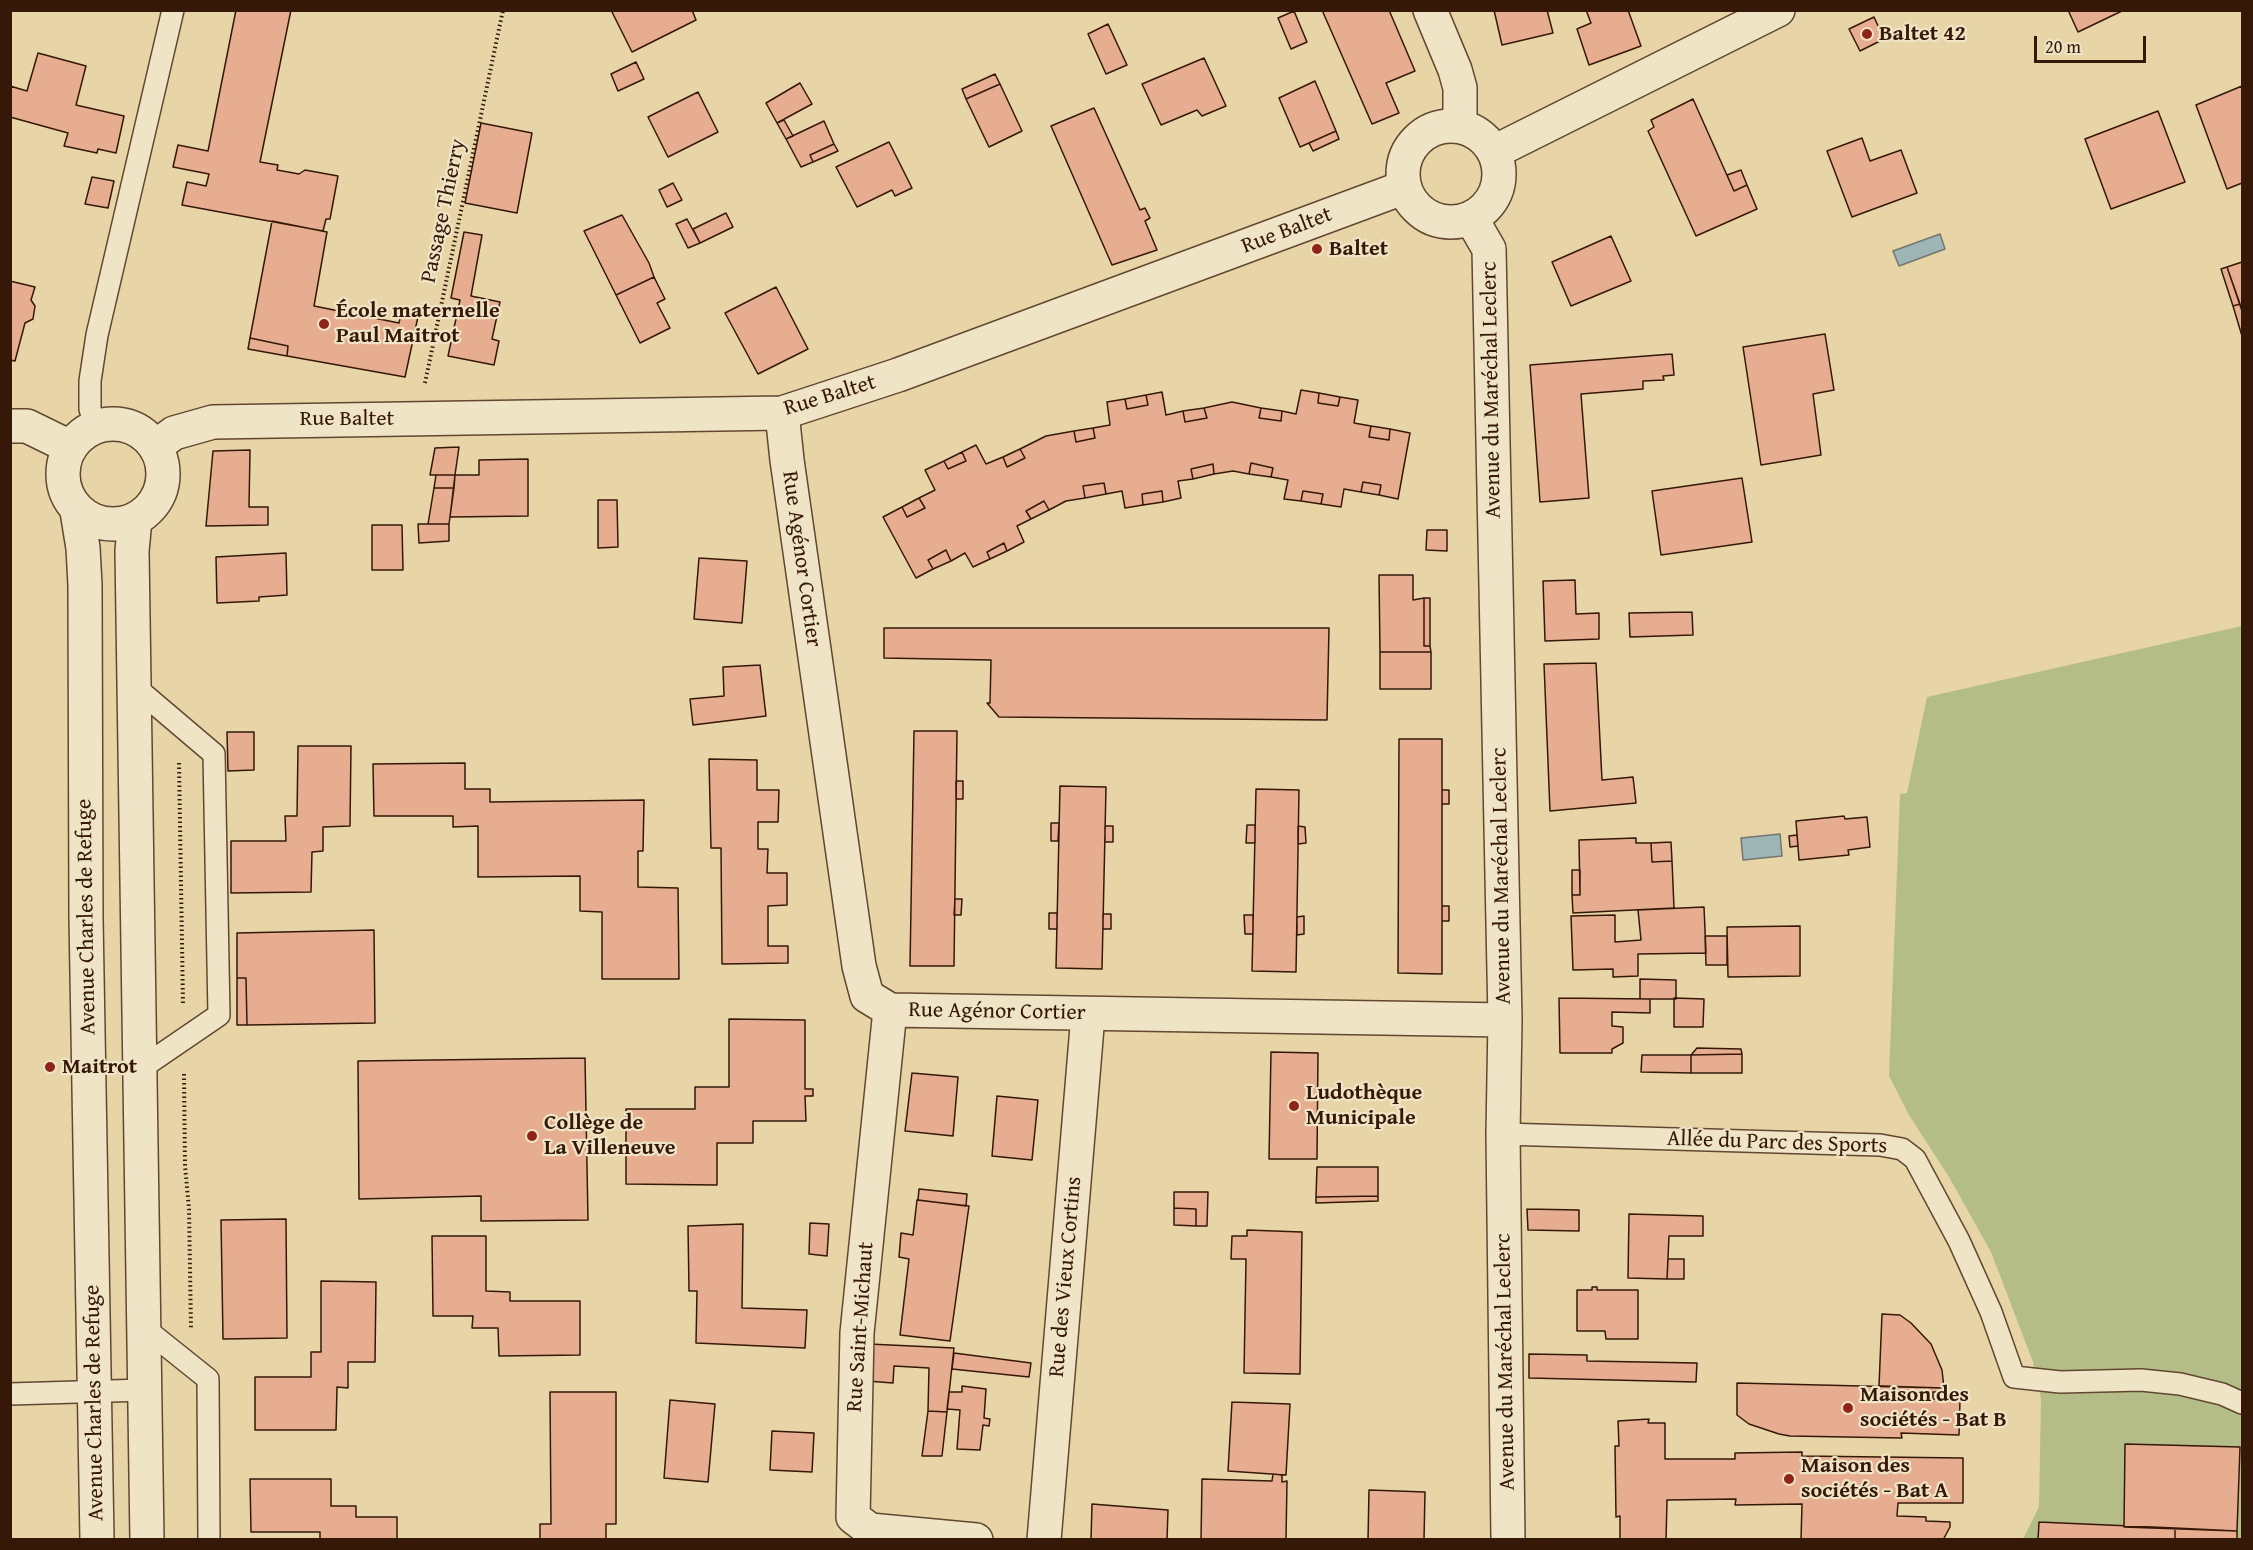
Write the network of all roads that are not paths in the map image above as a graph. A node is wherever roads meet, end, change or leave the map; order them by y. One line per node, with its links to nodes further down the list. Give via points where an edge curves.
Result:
1 (173, 10): 10 (lane, via 97,335 90,381 90,409)
2 (1430, 10): 4 (street, via 1460,88)
3 (1778, 10): 5 (street)
4 (1460, 126): 5 (street, via 1483,138); 6 (street, via 1444,126 1416,141 1403,171)
5 (1494, 152): 7 (street, via 1499,182 1484,209)
6 (1405, 187): 7 (street, via 1412,202 1439,221); 8 (street, Rue Baltet, via 898,375)
7 (1471, 218): 18 (street, Avenue du Maréchal Leclerc, via 1489,249)
8 (782, 412): 12 (street, Rue Baltet, via 213,422 174,433); 16 (street, Rue Agénor Cortier, via 859,966 867,996)
9 (10, 426): 11 (street, via 27,426)
10 (96, 427): 11 (street); 12 (street, via 129,426)
11 (70, 447): 13 (street, via 63,463 62,480)
12 (155, 447): 14 (street, via 162,462 163,479 149,510)
13 (77, 510): 14 (street, via 104,525 120,525); 23 (street, Avenue Charles de Refuge, via 85,585 86,918)
14 (135, 519): 15 (street)
15 (134, 686): 19 (street); 19 (lane, via 214,754 219,1015)
16 (890, 1011): 17 (street, Rue Agénor Cortier); 29 (street, Rue Saint-Michaut, via 857,1333 853,1517 870,1530)
17 (1088, 1015): 18 (street, Rue Agénor Cortier); 30 (street, Rue des Vieux Cortins)
18 (1505, 1020): 20 (street, Avenue du Maréchal Leclerc)
19 (140, 1069): 21 (street)
20 (1503, 1134): 25 (lane, Allée du Parc des Sports, via 1880,1145 1902,1149 1916,1159 1959,1241 1991,1312 2014,1377 2060,1382 2141,1380 2180,1384); 31 (street, Avenue du Maréchal Leclerc)
21 (143, 1327): 22 (street); 28 (lane, via 208,1379)
22 (144, 1390): 23 (lane); 27 (street)
23 (96, 1392): 24 (lane); 26 (street, Avenue Charles de Refuge)
24 (10, 1394)
25 (2242, 1403)
26 (97, 1539)
27 (147, 1539)
28 (209, 1539)
29 (976, 1539)
30 (1044, 1539)
31 (1508, 1539)

